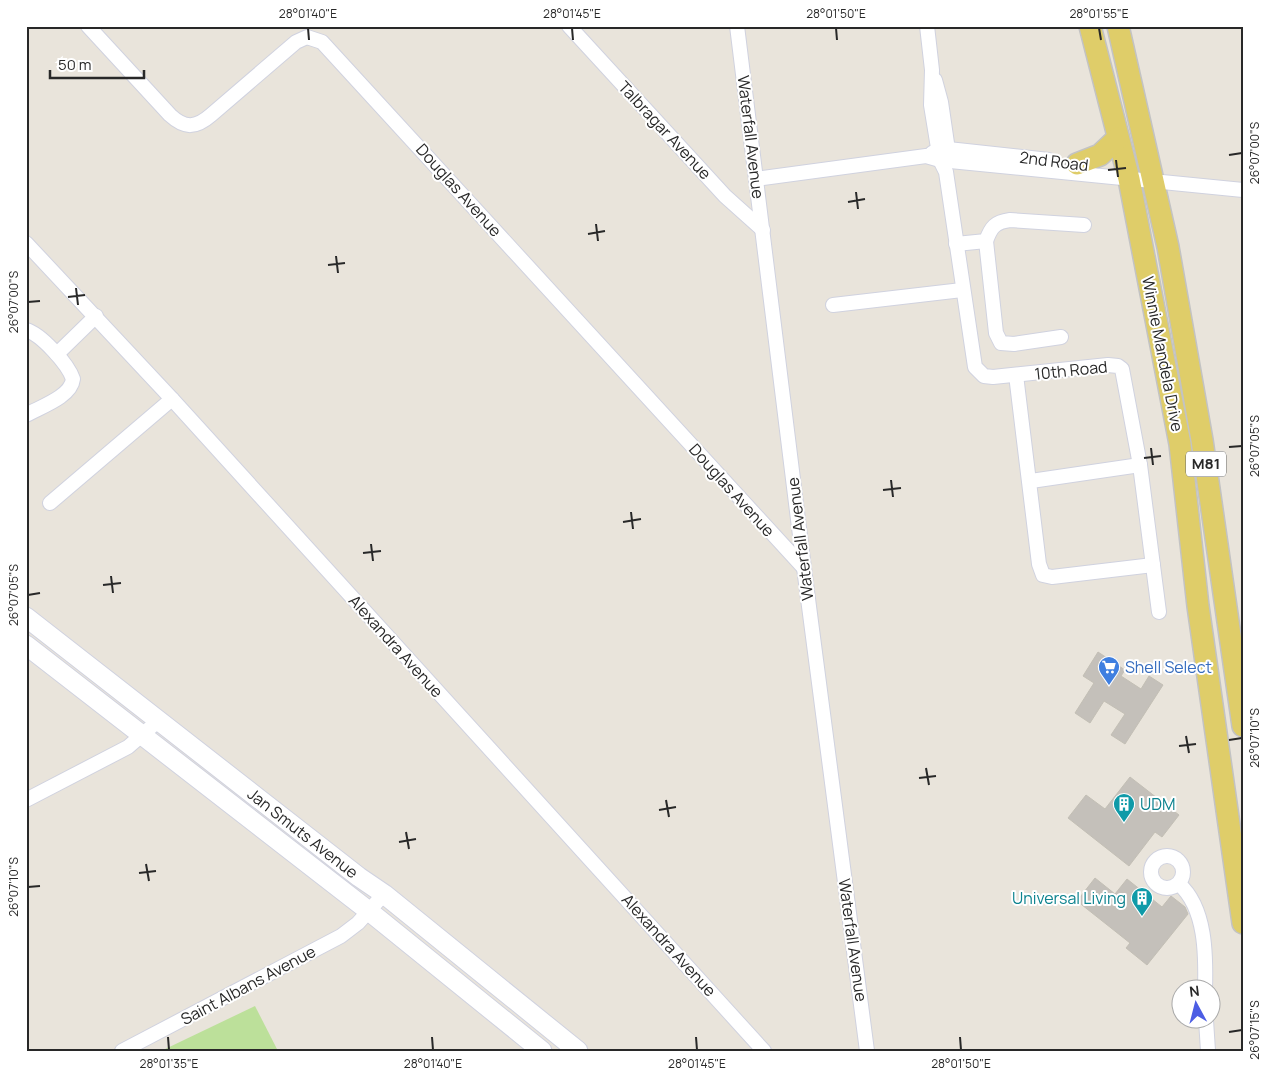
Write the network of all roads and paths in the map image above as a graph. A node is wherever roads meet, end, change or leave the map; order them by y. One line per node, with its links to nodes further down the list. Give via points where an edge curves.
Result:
1 (88, 26): 33 (street, Douglas Avenue, via 170,116 191,126 211,116 296,42 307,37 322,42)
2 (569, 26): 16 (street, Talbragar Avenue, via 725,196)
3 (736, 26): 12 (street, Waterfall Avenue)
4 (927, 26): 8 (street, 10th Road, via 932,70 930,100)
5 (1090, 26): 7 (main road, Winnie Mandela Drive / M81)
6 (1118, 26): 11 (main road, Winnie Mandela Drive / M81)
7 (1118, 138): 9 (main road, via 1100,155); 10 (main road, Winnie Mandela Drive / M81)
8 (941, 158): 9 (street, 2nd Road); 10 (street, 2nd Road); 12 (street, 2nd Road); 19 (street, 10th Road)
9 (1077, 164): 10 (street, 2nd Road)
10 (1127, 175): 11 (street, 2nd Road); 44 (main road, Winnie Mandela Drive / M81, via 1180,444 1198,606)
11 (1152, 177): 13 (street, 2nd Road); 14 (street, 2nd Road); 38 (main road, Winnie Mandela Drive / M81, via 1168,247 1202,440)
12 (756, 180): 16 (street, Waterfall Avenue)
13 (1243, 184)
14 (1243, 190)
15 (1084, 225): 17 (street, via 1000,221 994,225)
16 (764, 230): 33 (street, Waterfall Avenue)
17 (986, 241): 19 (street); 24 (street, via 996,333 1002,343)
18 (26, 243): 22 (street, Alexandra Avenue)
19 (956, 244): 20 (street, 10th Road)
20 (962, 290): 21 (street); 26 (street, 10th Road, via 975,367 984,376)
21 (833, 305)
22 (96, 316): 25 (street); 27 (street, Alexandra Avenue)
23 (26, 330): 25 (street, via 38,336)
24 (1061, 336)
25 (56, 354): 28 (street, via 72,376 72,386)
26 (1016, 375): 29 (street, 10th Road, via 1118,366 1124,374); 30 (street)
27 (172, 399): 31 (street); 50 (street, Alexandra Avenue)
28 (26, 415)
29 (1140, 465): 30 (street); 32 (street, 10th Road)
30 (1031, 481): 32 (street, via 1043,574 1052,577)
31 (50, 503)
32 (1152, 565): 34 (street, 10th Road)
33 (804, 568): 51 (street, Waterfall Avenue)
34 (1159, 612)
35 (26, 617): 37 (main road, Jan Smuts Avenue)
36 (26, 646): 39 (main road, Jan Smuts Avenue)
37 (158, 721): 39 (street); 42 (main road, Jan Smuts Avenue)
38 (1243, 726)
39 (143, 735): 40 (street, via 128,747); 43 (main road, Jan Smuts Avenue)
40 (26, 800)
41 (1179, 884): 45 (street, via 1192,898 1198,914)
42 (384, 894): 43 (street, Saint Albans Avenue); 49 (main road, Jan Smuts Avenue)
43 (370, 912): 47 (street, Saint Albans Avenue, via 340,936); 48 (main road, Jan Smuts Avenue)
44 (1243, 924)
45 (1204, 980)
46 (1207, 1030): 52 (street)
47 (122, 1051)
48 (542, 1051)
49 (578, 1051)
50 (764, 1051)
51 (867, 1051)
52 (1208, 1051)

